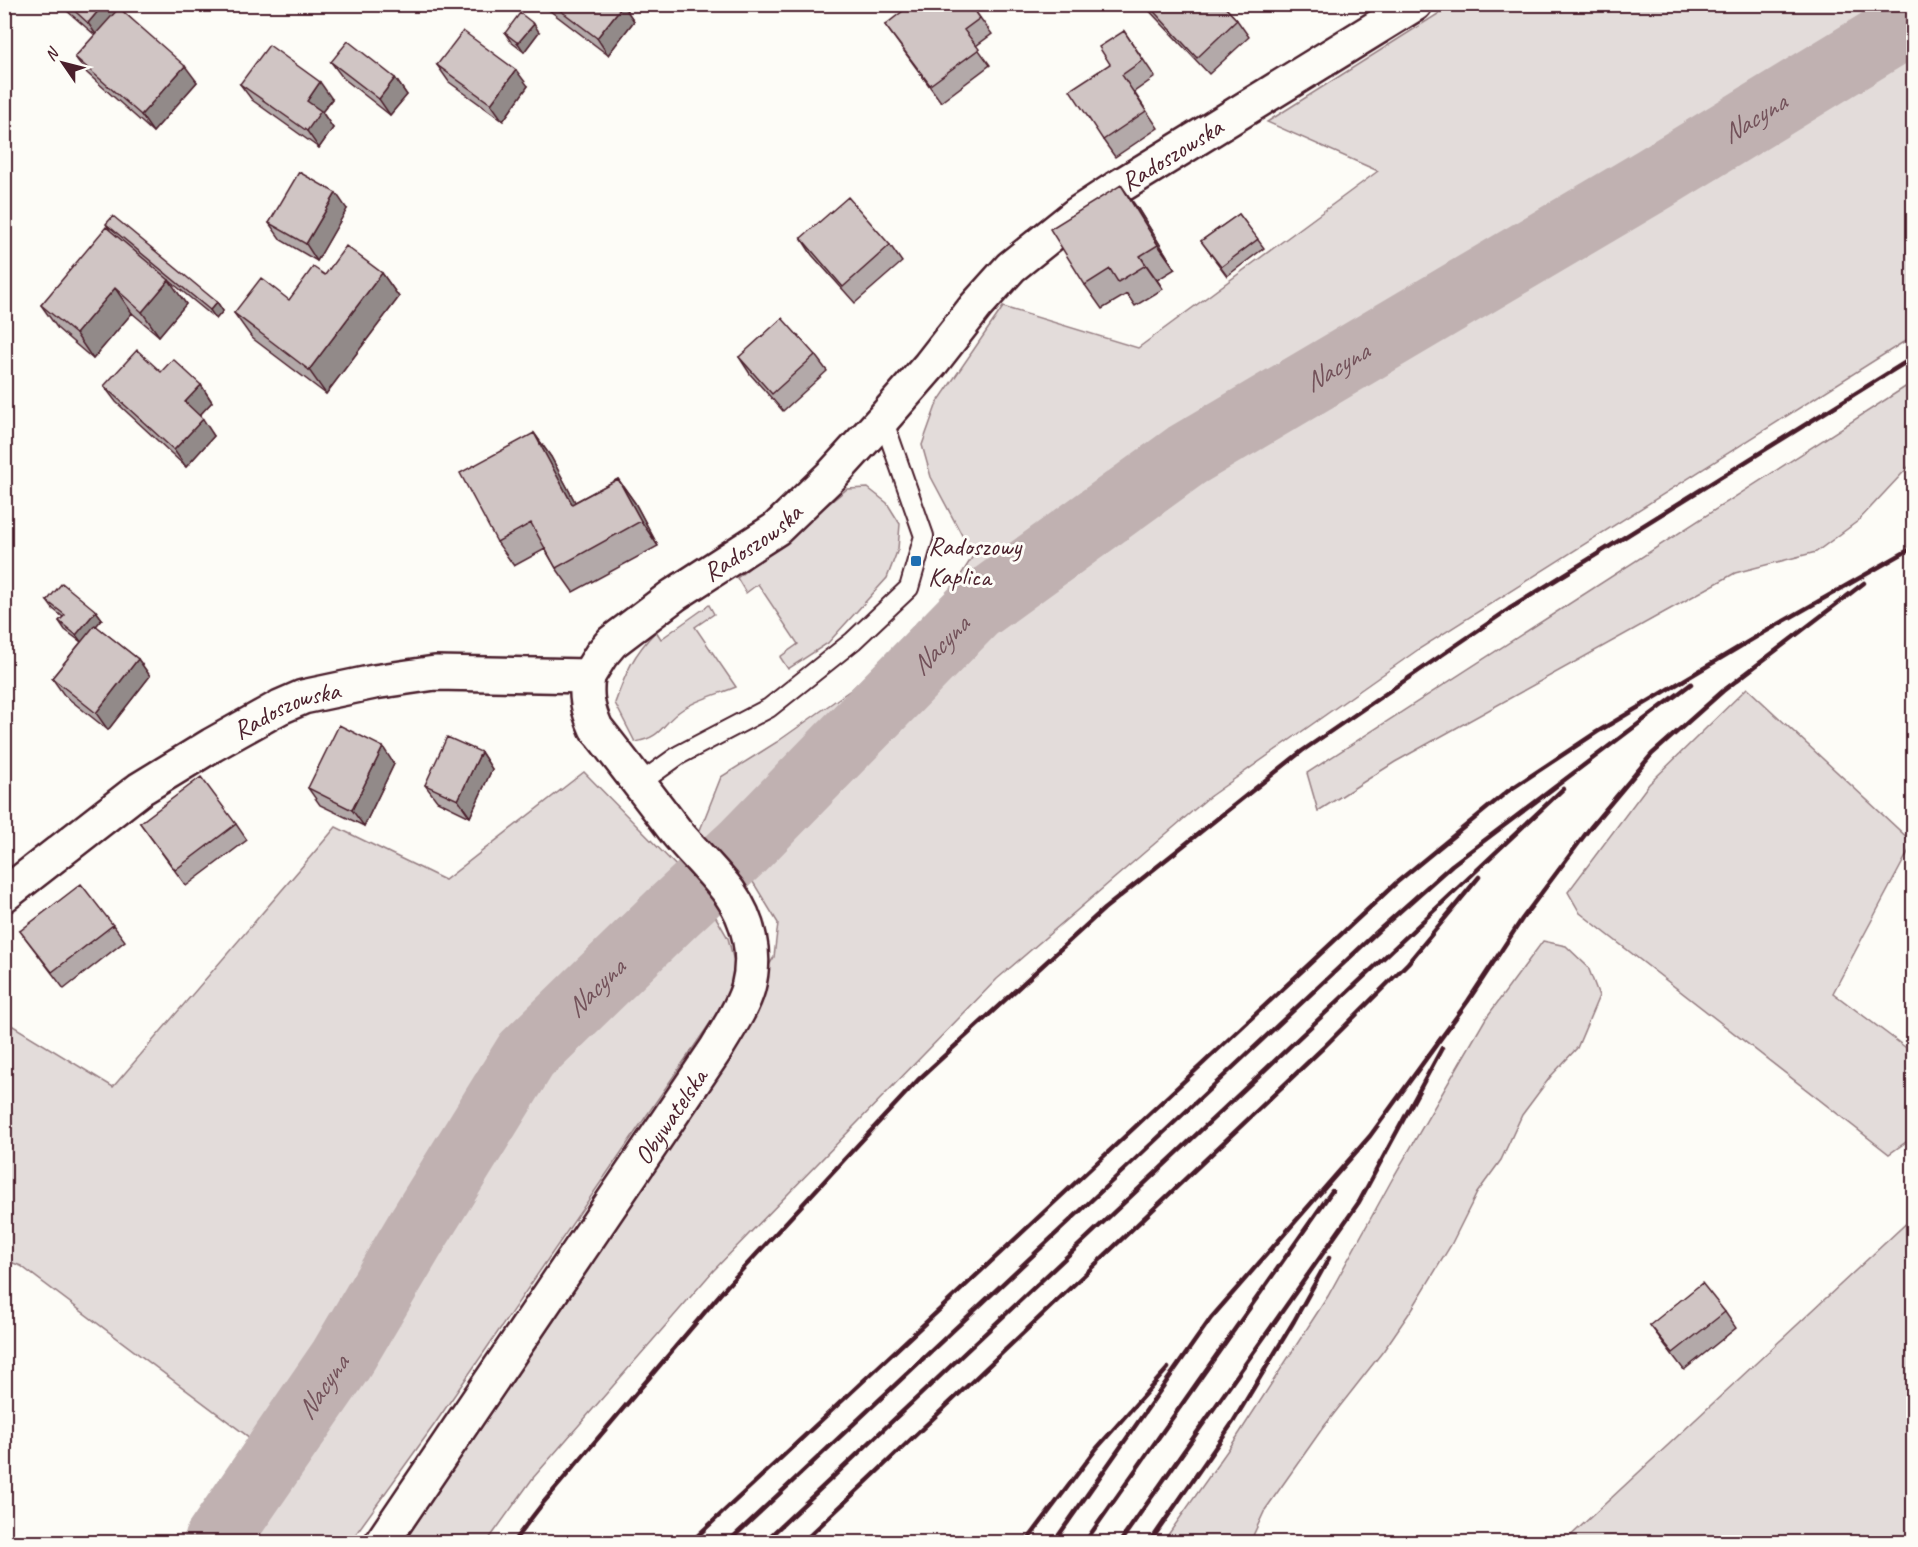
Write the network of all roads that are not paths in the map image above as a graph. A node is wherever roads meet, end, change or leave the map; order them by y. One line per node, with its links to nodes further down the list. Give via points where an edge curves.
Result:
1 (1415, 4): 2 (street, Radoszowska, via 1077,214 1011,267)
2 (883, 419): 3 (street, Radoszowska, via 776,530 674,595 612,642); 4 (lane, via 924,536 909,588 853,641 769,708 679,755)
3 (588, 676): 4 (street, Obywatelska, via 585,693 596,728); 5 (street, Radoszowska, via 435,673 303,698 212,744 140,789)
4 (640, 783): 6 (street, Obywatelska, via 741,912 750,935 748,987 716,1049)
5 (4, 895)
6 (382, 1542)

